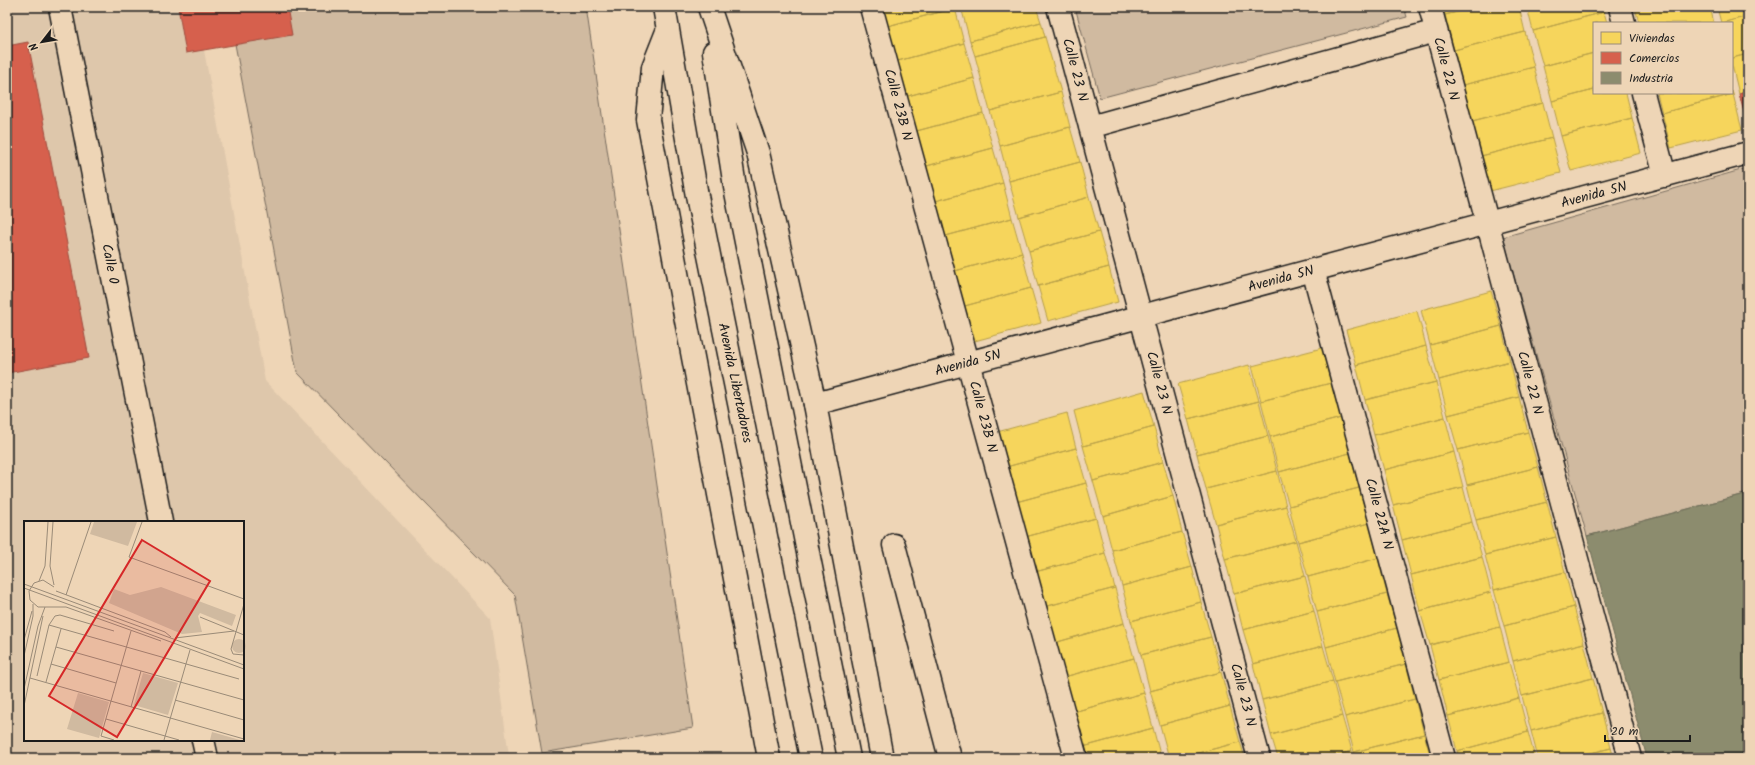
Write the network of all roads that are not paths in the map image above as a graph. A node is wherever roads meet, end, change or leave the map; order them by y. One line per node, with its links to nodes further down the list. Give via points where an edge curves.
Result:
1 (60, 7): 20 (street, Calle 0)
2 (653, 7): 8 (street)
3 (708, 7): 19 (street, via 758,153); 26 (street, via 735,187)
4 (872, 7): 18 (street, Calle 23B N)
5 (1058, 7): 12 (street, Calle 23 N)
6 (1430, 7): 10 (street, Calle 22 N)
7 (1620, 7): 9 (street)
8 (666, 17): 24 (street, via 653,67 648,120); 25 (street, Avenida Libertadores, via 697,196)
9 (1624, 22)
10 (1436, 31): 12 (street); 15 (street, Calle 22 N)
11 (1643, 94): 14 (street)
12 (1090, 127): 17 (street, Calle 23 N)
13 (1748, 153): 14 (street, Avenida 5N)
14 (1665, 176): 15 (street, Avenida 5N)
15 (1487, 223): 16 (street, Avenida 5N); 32 (street, Calle 22 N)
16 (1313, 270): 17 (street, Avenida 5N); 31 (street, Calle 22A N)
17 (1141, 316): 18 (street, Avenida 5N); 30 (street, Calle 23 N)
18 (968, 362): 19 (street, Avenida 5N); 29 (street, Calle 23B N)
19 (815, 404): 27 (street)
20 (161, 521)
21 (894, 545): 28 (street)
22 (203, 741): 23 (street)
23 (207, 758)
24 (769, 758)
25 (811, 758)
26 (849, 758)
27 (882, 758)
28 (950, 758)
29 (1076, 758)
30 (1259, 758)
31 (1444, 758)
32 (1630, 758)

